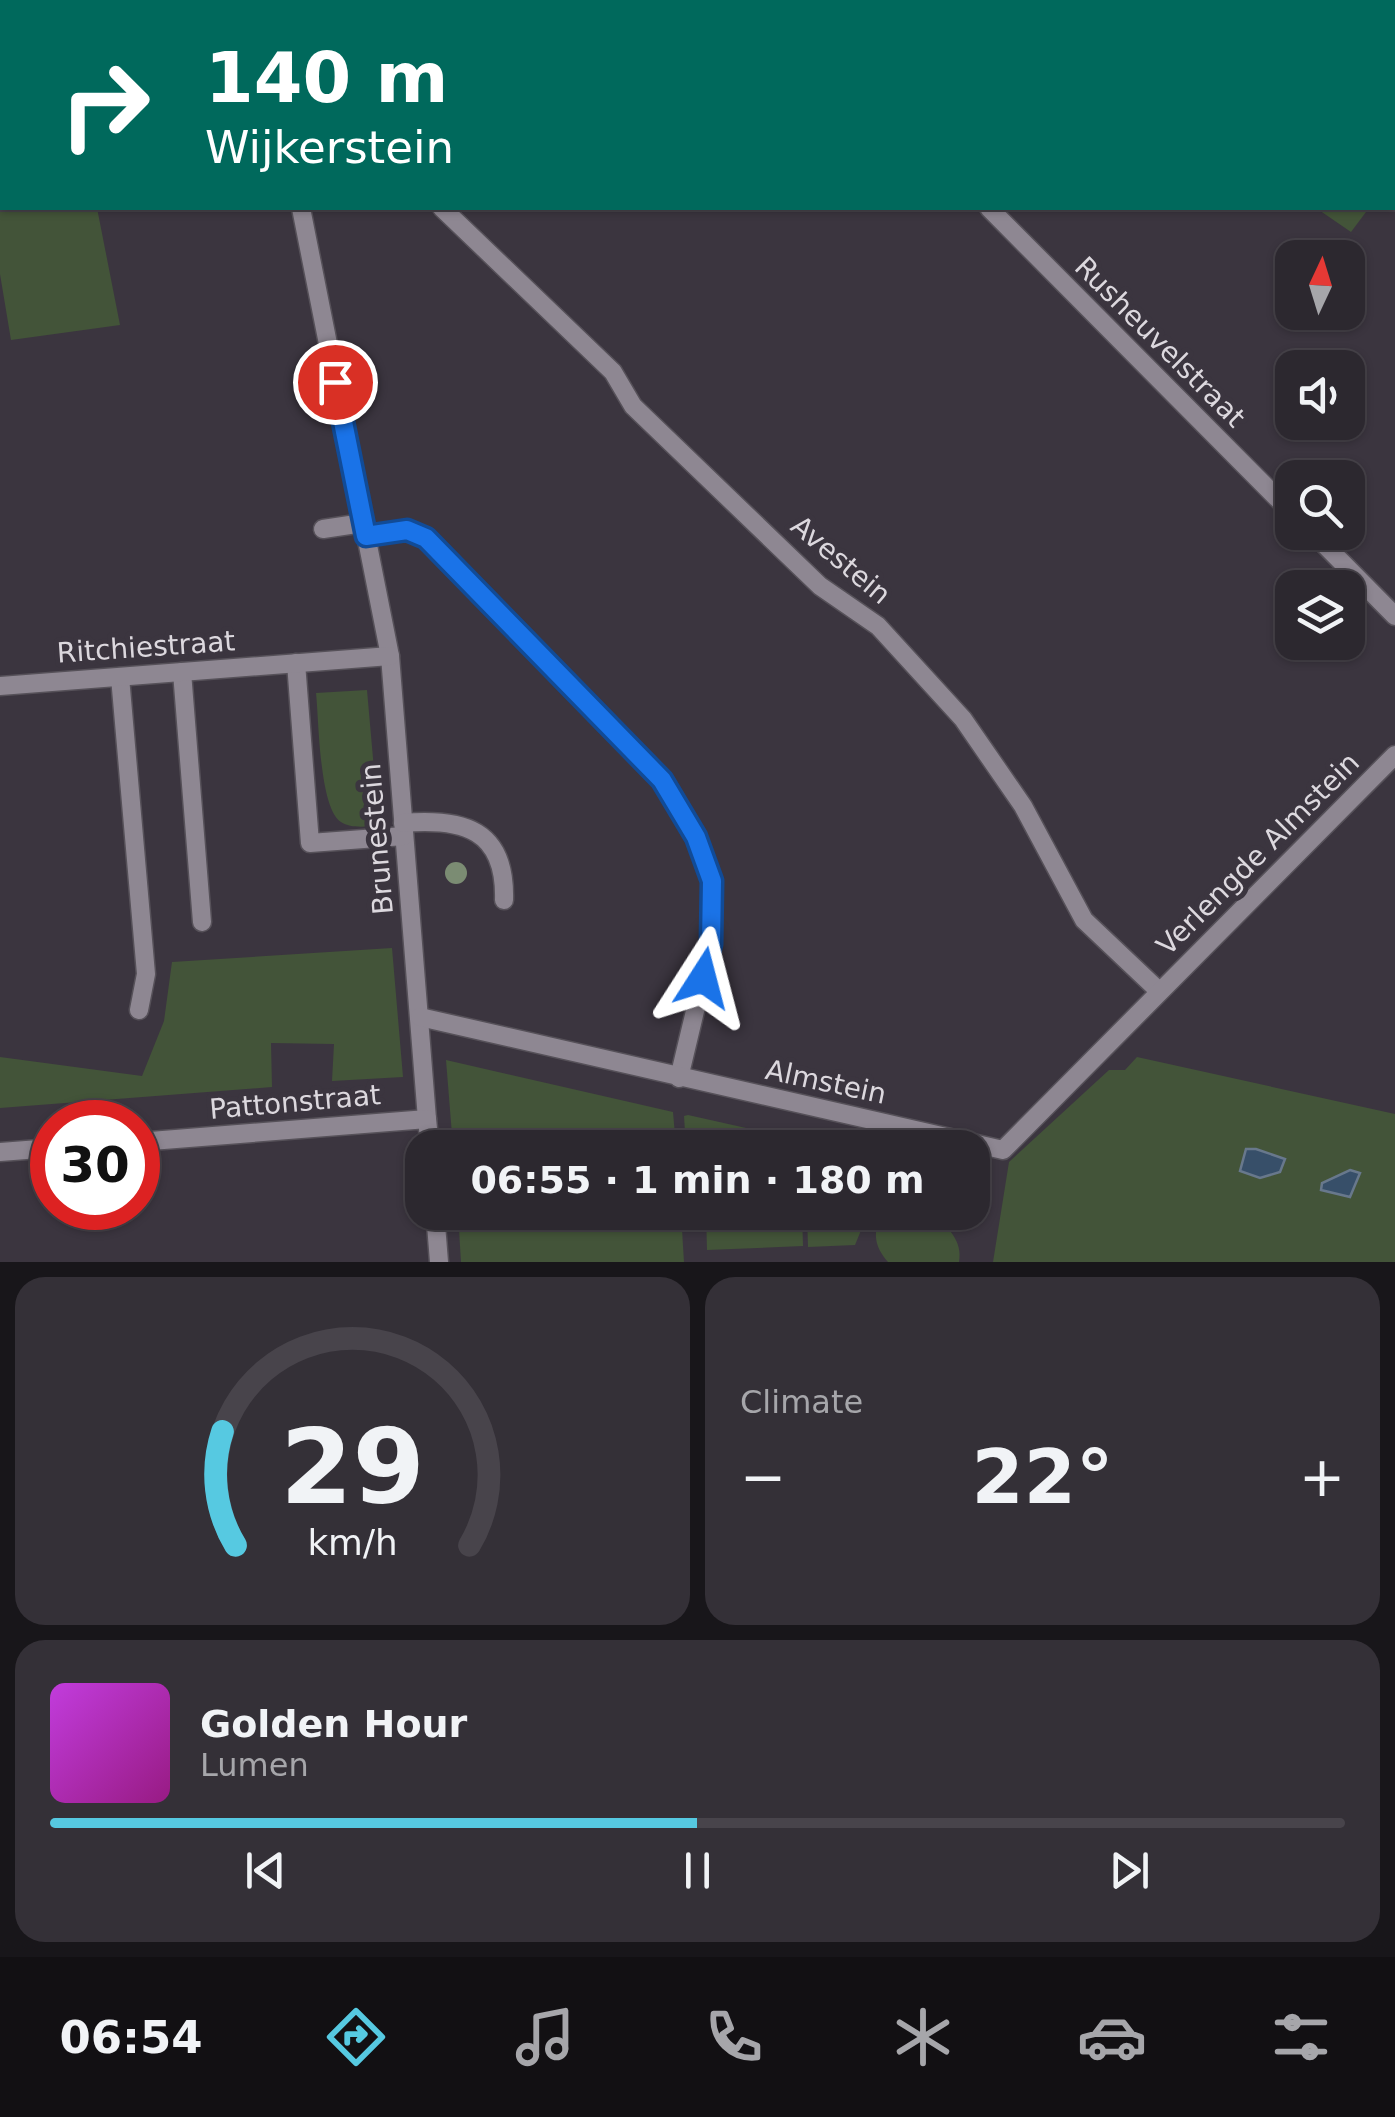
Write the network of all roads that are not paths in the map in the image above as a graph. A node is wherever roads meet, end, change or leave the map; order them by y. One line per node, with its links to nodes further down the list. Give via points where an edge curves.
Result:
1 (301, 210): 6 (street, Brunestein)
2 (444, 210): 18 (street, Avestein, via 820,586 878,626 963,719 1023,806 1084,920)
3 (991, 210): 4 (street, Rusheuvelstraat)
4 (1275, 496)
5 (323, 528): 6 (street)
6 (364, 530): 9 (street, Brunestein); 21 (street, via 407,530 426,538 662,780 694,833 712,881 711,944)
7 (1330, 550): 8 (street)
8 (1395, 616)
9 (390, 656): 10 (street, Ritchiestraat); 15 (street, Brunestein)
10 (296, 664): 11 (street, Ritchiestraat); 15 (street, via 310,843)
11 (182, 672): 12 (street, Ritchiestraat); 17 (street)
12 (120, 677): 13 (street, Ritchiestraat); 19 (street, via 146,974)
13 (0, 686)
14 (1395, 755): 18 (street, Verlengde Almstein)
15 (403, 829): 16 (street, via 453,822 472,830 499,860); 20 (street, Brunestein)
16 (504, 900)
17 (202, 922)
18 (1159, 991): 21 (street, Almstein, via 1003,1150)
19 (139, 1010)
20 (420, 1017): 21 (street, Almstein); 22 (street)
21 (679, 1078)
22 (427, 1119): 23 (street); 24 (street, Pattonstraat)
23 (428, 1130)
24 (160, 1140)
25 (30, 1150): 26 (street)
26 (0, 1152)
27 (436, 1230): 28 (street)
28 (439, 1262)

